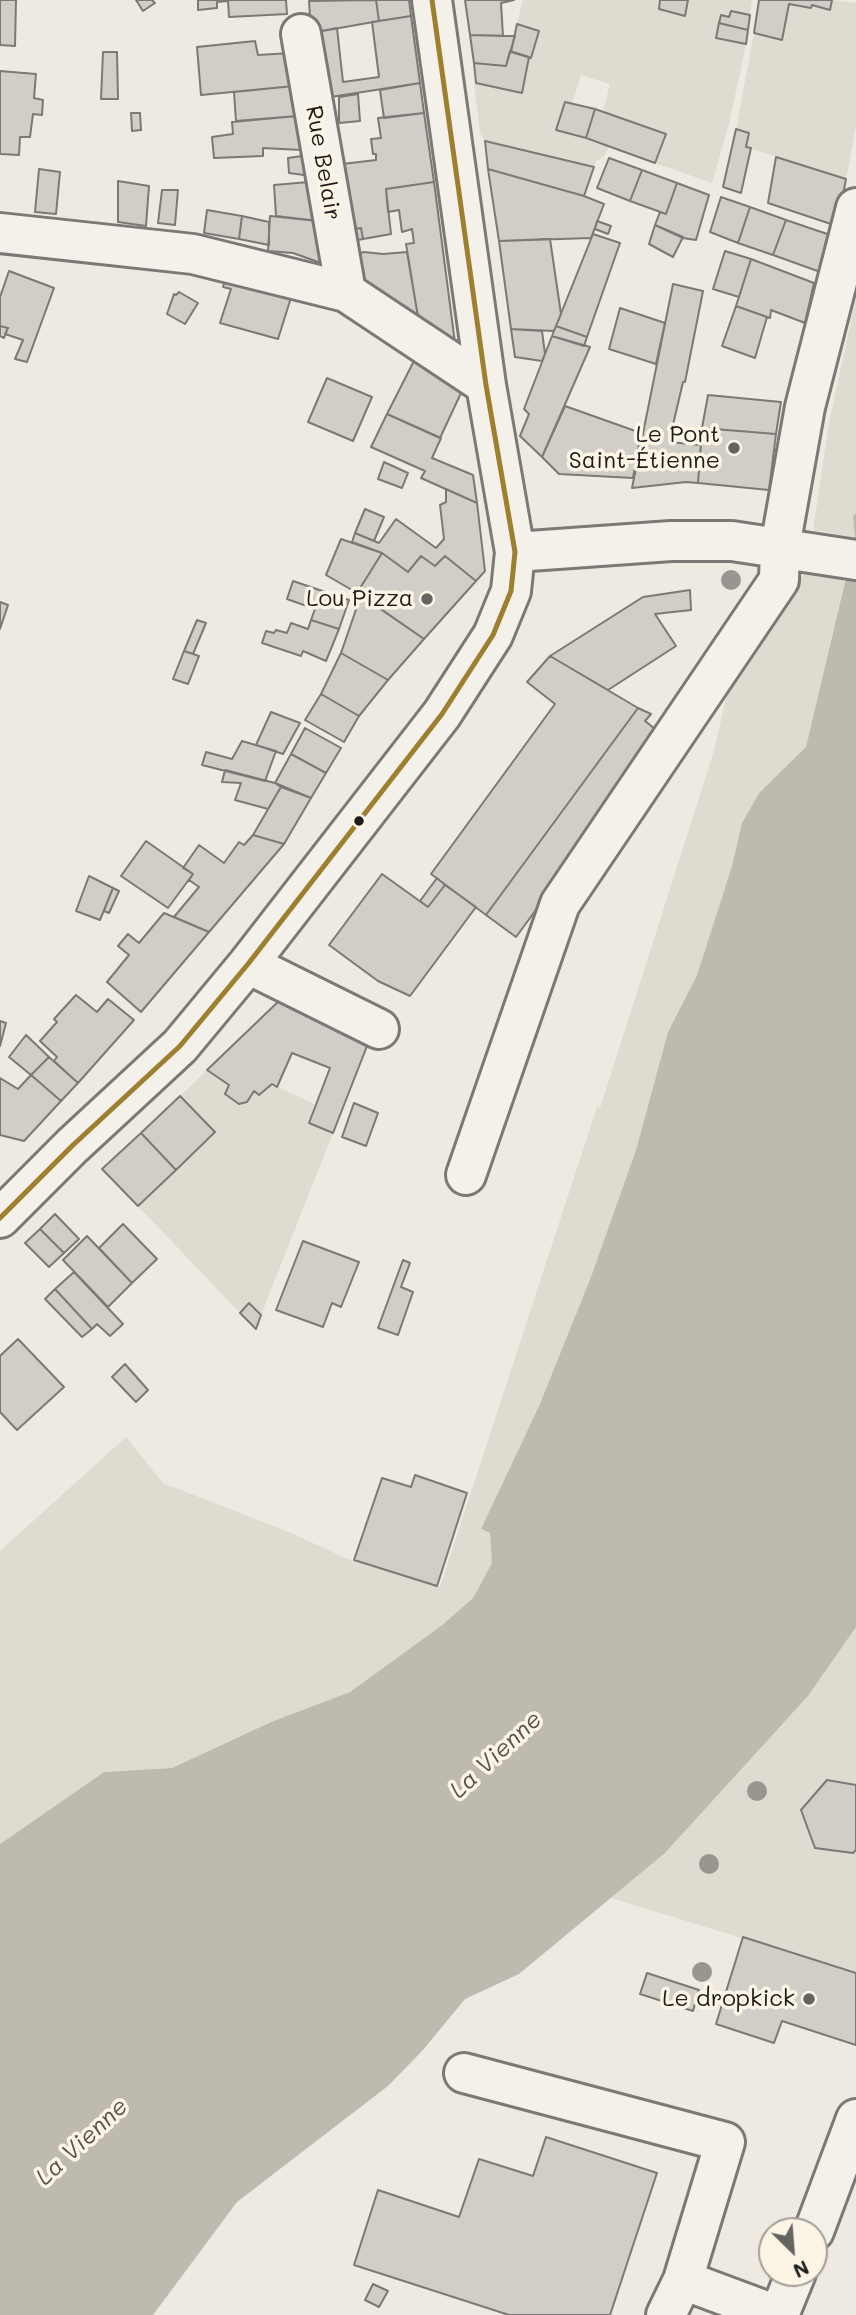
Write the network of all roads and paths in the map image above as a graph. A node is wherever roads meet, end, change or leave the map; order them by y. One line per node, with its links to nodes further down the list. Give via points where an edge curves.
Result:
1 (432, 0): 6 (street)
2 (301, 33): 5 (street, Rue Belair)
3 (856, 208): 7 (street, via 805,407)
4 (0, 233): 5 (street, via 193,254)
5 (345, 292): 6 (street)
6 (486, 385): 8 (street)
7 (794, 549): 8 (street, via 732,541 671,541); 9 (street); 12 (street, via 779,580 560,904)
8 (514, 552): 10 (street, via 511,592 493,635 442,714)
9 (856, 560)
10 (248, 964): 11 (street); 13 (street, via 180,1046)
11 (379, 1029)
12 (467, 1175)
13 (3, 1209)
14 (464, 2073): 17 (street, via 725,2142)
15 (856, 2119): 16 (street)
16 (819, 2217)
17 (683, 2280): 19 (street); 20 (street)
18 (790, 2287): 20 (street)
19 (666, 2315)
20 (778, 2315)

